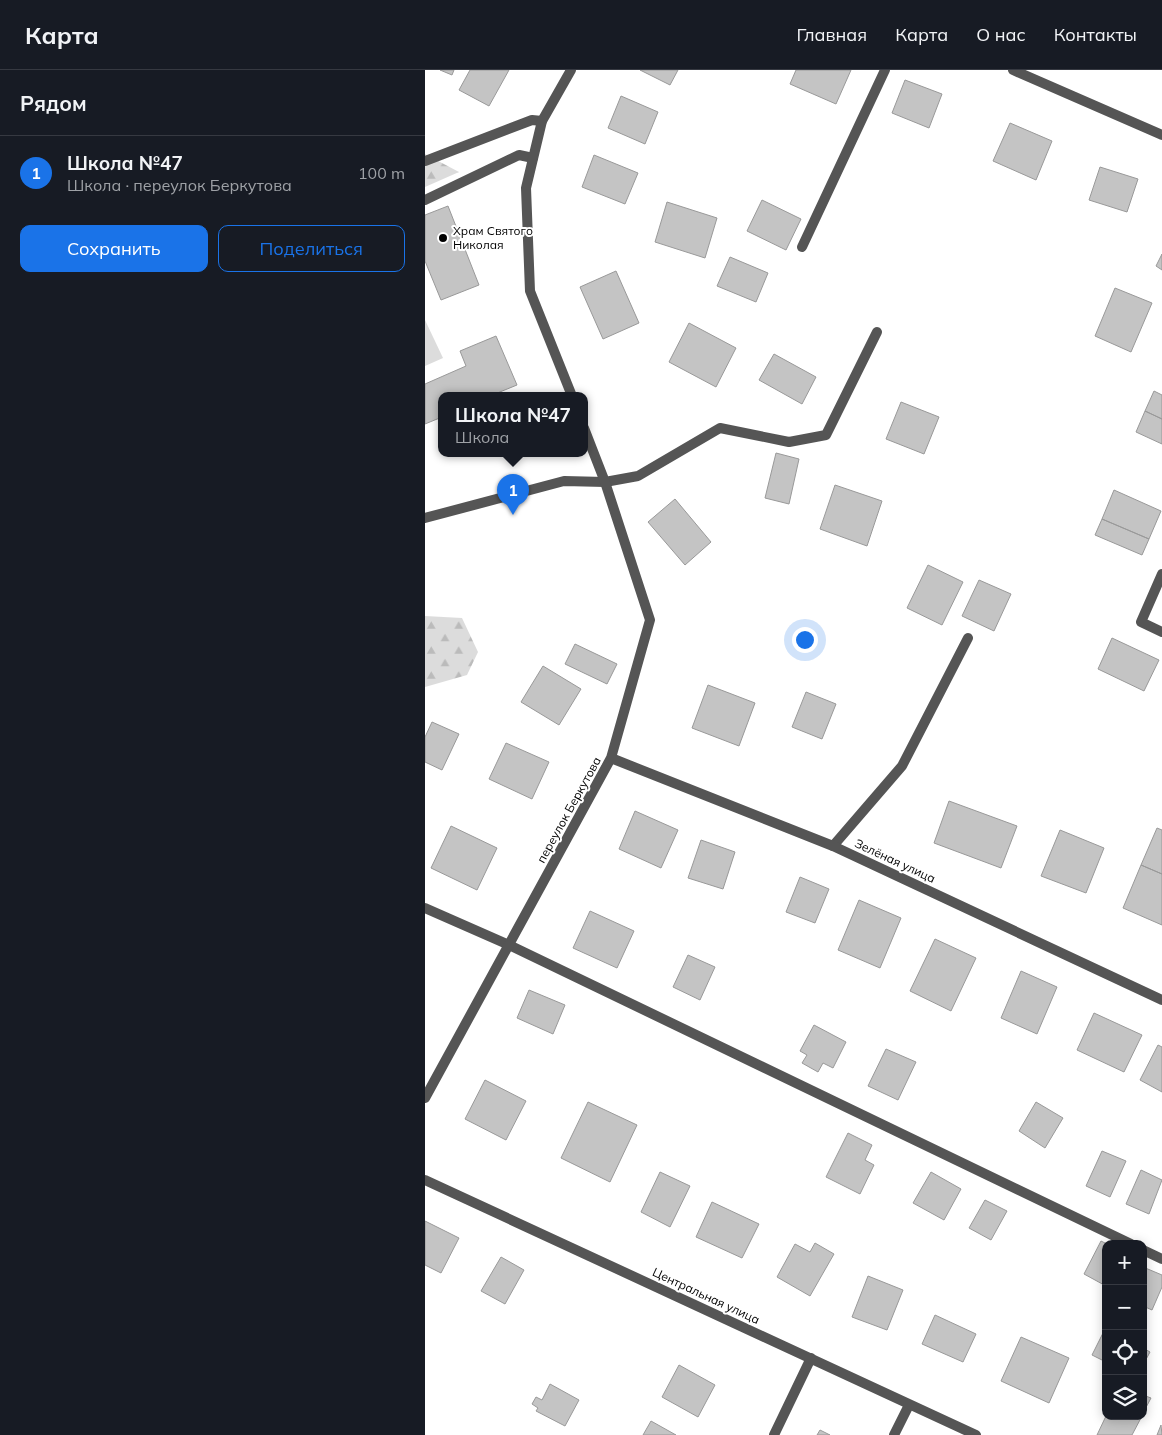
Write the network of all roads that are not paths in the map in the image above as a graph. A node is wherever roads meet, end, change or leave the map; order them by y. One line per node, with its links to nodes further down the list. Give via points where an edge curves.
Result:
1 (571, 70): 4 (street)
2 (885, 70): 9 (street)
3 (1013, 70): 5 (street)
4 (542, 121): 6 (street); 7 (street, via 532,120)
5 (1162, 135)
6 (533, 158): 8 (street, via 519,154); 11 (street, via 526,188 530,291)
7 (425, 161)
8 (425, 200)
9 (802, 246)
10 (877, 332): 13 (street, via 826,435 789,442 720,428 638,476)
11 (570, 392)
12 (588, 438): 13 (street, переулок Беркутова)
13 (605, 482): 14 (street, via 565,481); 18 (street, переулок Беркутова, via 650,620)
14 (425, 518)
15 (1162, 574): 16 (street, via 1141,622)
16 (1162, 632)
17 (968, 638): 19 (street, via 902,766)
18 (611, 758): 19 (street, Зелёная улица); 21 (street, переулок Беркутова)
19 (833, 846): 22 (street, Зелёная улица)
20 (425, 908): 21 (street)
21 (509, 945): 23 (street, переулок Беркутова); 25 (street)
22 (1162, 1000)
23 (425, 1098)
24 (425, 1180): 28 (street, Центральная улица)
25 (1123, 1240)
26 (1147, 1252): 27 (street)
27 (1162, 1259)
28 (811, 1358): 29 (street, Центральная улица); 30 (street)
29 (909, 1405): 31 (street); 32 (street, Центральная улица)
30 (774, 1435)
31 (894, 1435)
32 (976, 1435)

